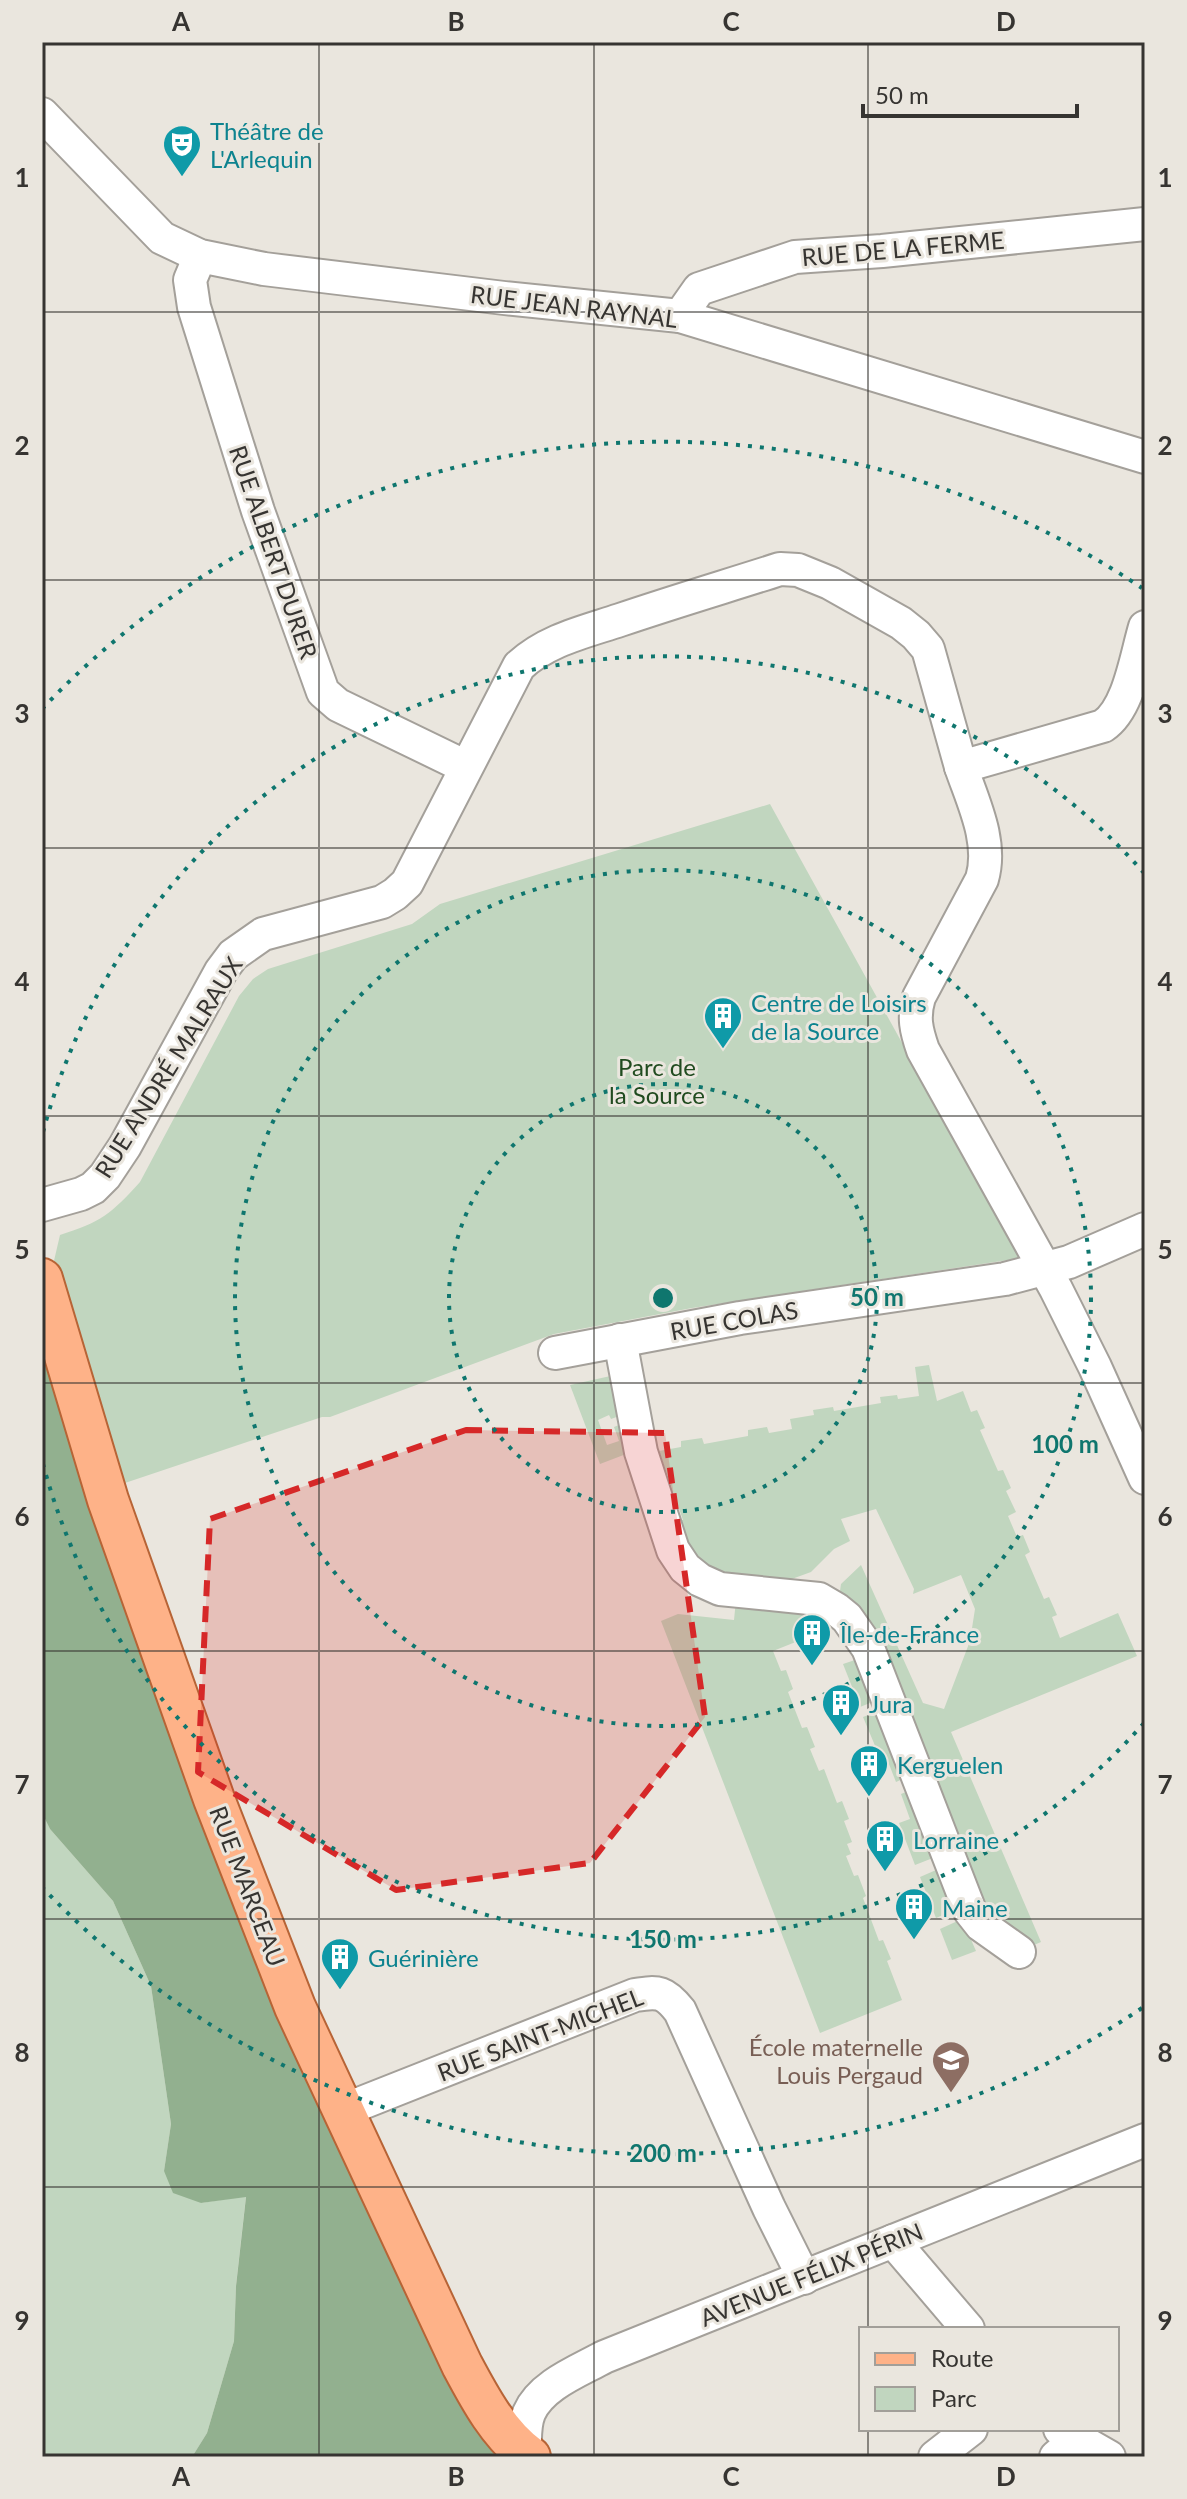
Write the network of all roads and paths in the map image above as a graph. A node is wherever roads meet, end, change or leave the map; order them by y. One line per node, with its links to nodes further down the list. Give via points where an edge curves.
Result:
1 (42, 114): 3 (street, RUE JEAN RAYNAL, via 162,238)
2 (1145, 224): 4 (street, RUE DE LA FERME, via 795,257 699,289)
3 (200, 256): 4 (street, RUE JEAN RAYNAL, via 231,264); 7 (street, RUE ALBERT DURER, via 190,280 194,307 258,511 323,692 338,705)
4 (680, 316): 5 (street, RUE JEAN RAYNAL)
5 (1145, 457)
6 (1145, 627): 8 (street, via 1119,712 1111,721)
7 (466, 767): 8 (street, RUE ANDRÉ MALRAUX, via 519,666 534,652 780,569 830,583 916,635 928,649); 9 (street, RUE ANDRÉ MALRAUX, via 407,883 382,902 263,934 233,955 105,1176 81,1194)
8 (961, 767): 11 (street, RUE ANDRÉ MALRAUX, via 987,862 919,997 916,1028 923,1050)
9 (42, 1205)
10 (1145, 1229): 11 (street, RUE COLAS)
11 (1046, 1270): 13 (street, RUE COLAS); 15 (street, RUE ANDRÉ MALRAUX)
12 (42, 1279): 17 (main road, RUE MARCEAU, via 108,1500 200,1760 295,2007)
13 (620, 1340): 14 (street, RUE COLAS); 16 (street, via 641,1452 673,1550 685,1568 720,1589 819,1599 856,1628 970,1911)
14 (555, 1353)
15 (1145, 1478)
16 (1019, 1952)
17 (344, 2110): 20 (street, RUE SAINT-MICHEL, via 635,1995 655,1992 669,1997); 24 (main road, RUE MARCEAU, via 468,2376)
18 (1145, 2140): 19 (street, AVENUE FÉLIX PÉRIN)
19 (893, 2241): 20 (street, AVENUE FÉLIX PÉRIN); 21 (street)
20 (804, 2278): 24 (street, AVENUE FÉLIX PÉRIN, via 604,2357 557,2383 530,2411)
21 (966, 2327)
22 (968, 2431): 25 (street)
23 (1064, 2442): 26 (street)
24 (527, 2456)
25 (935, 2457)
26 (1109, 2457)

